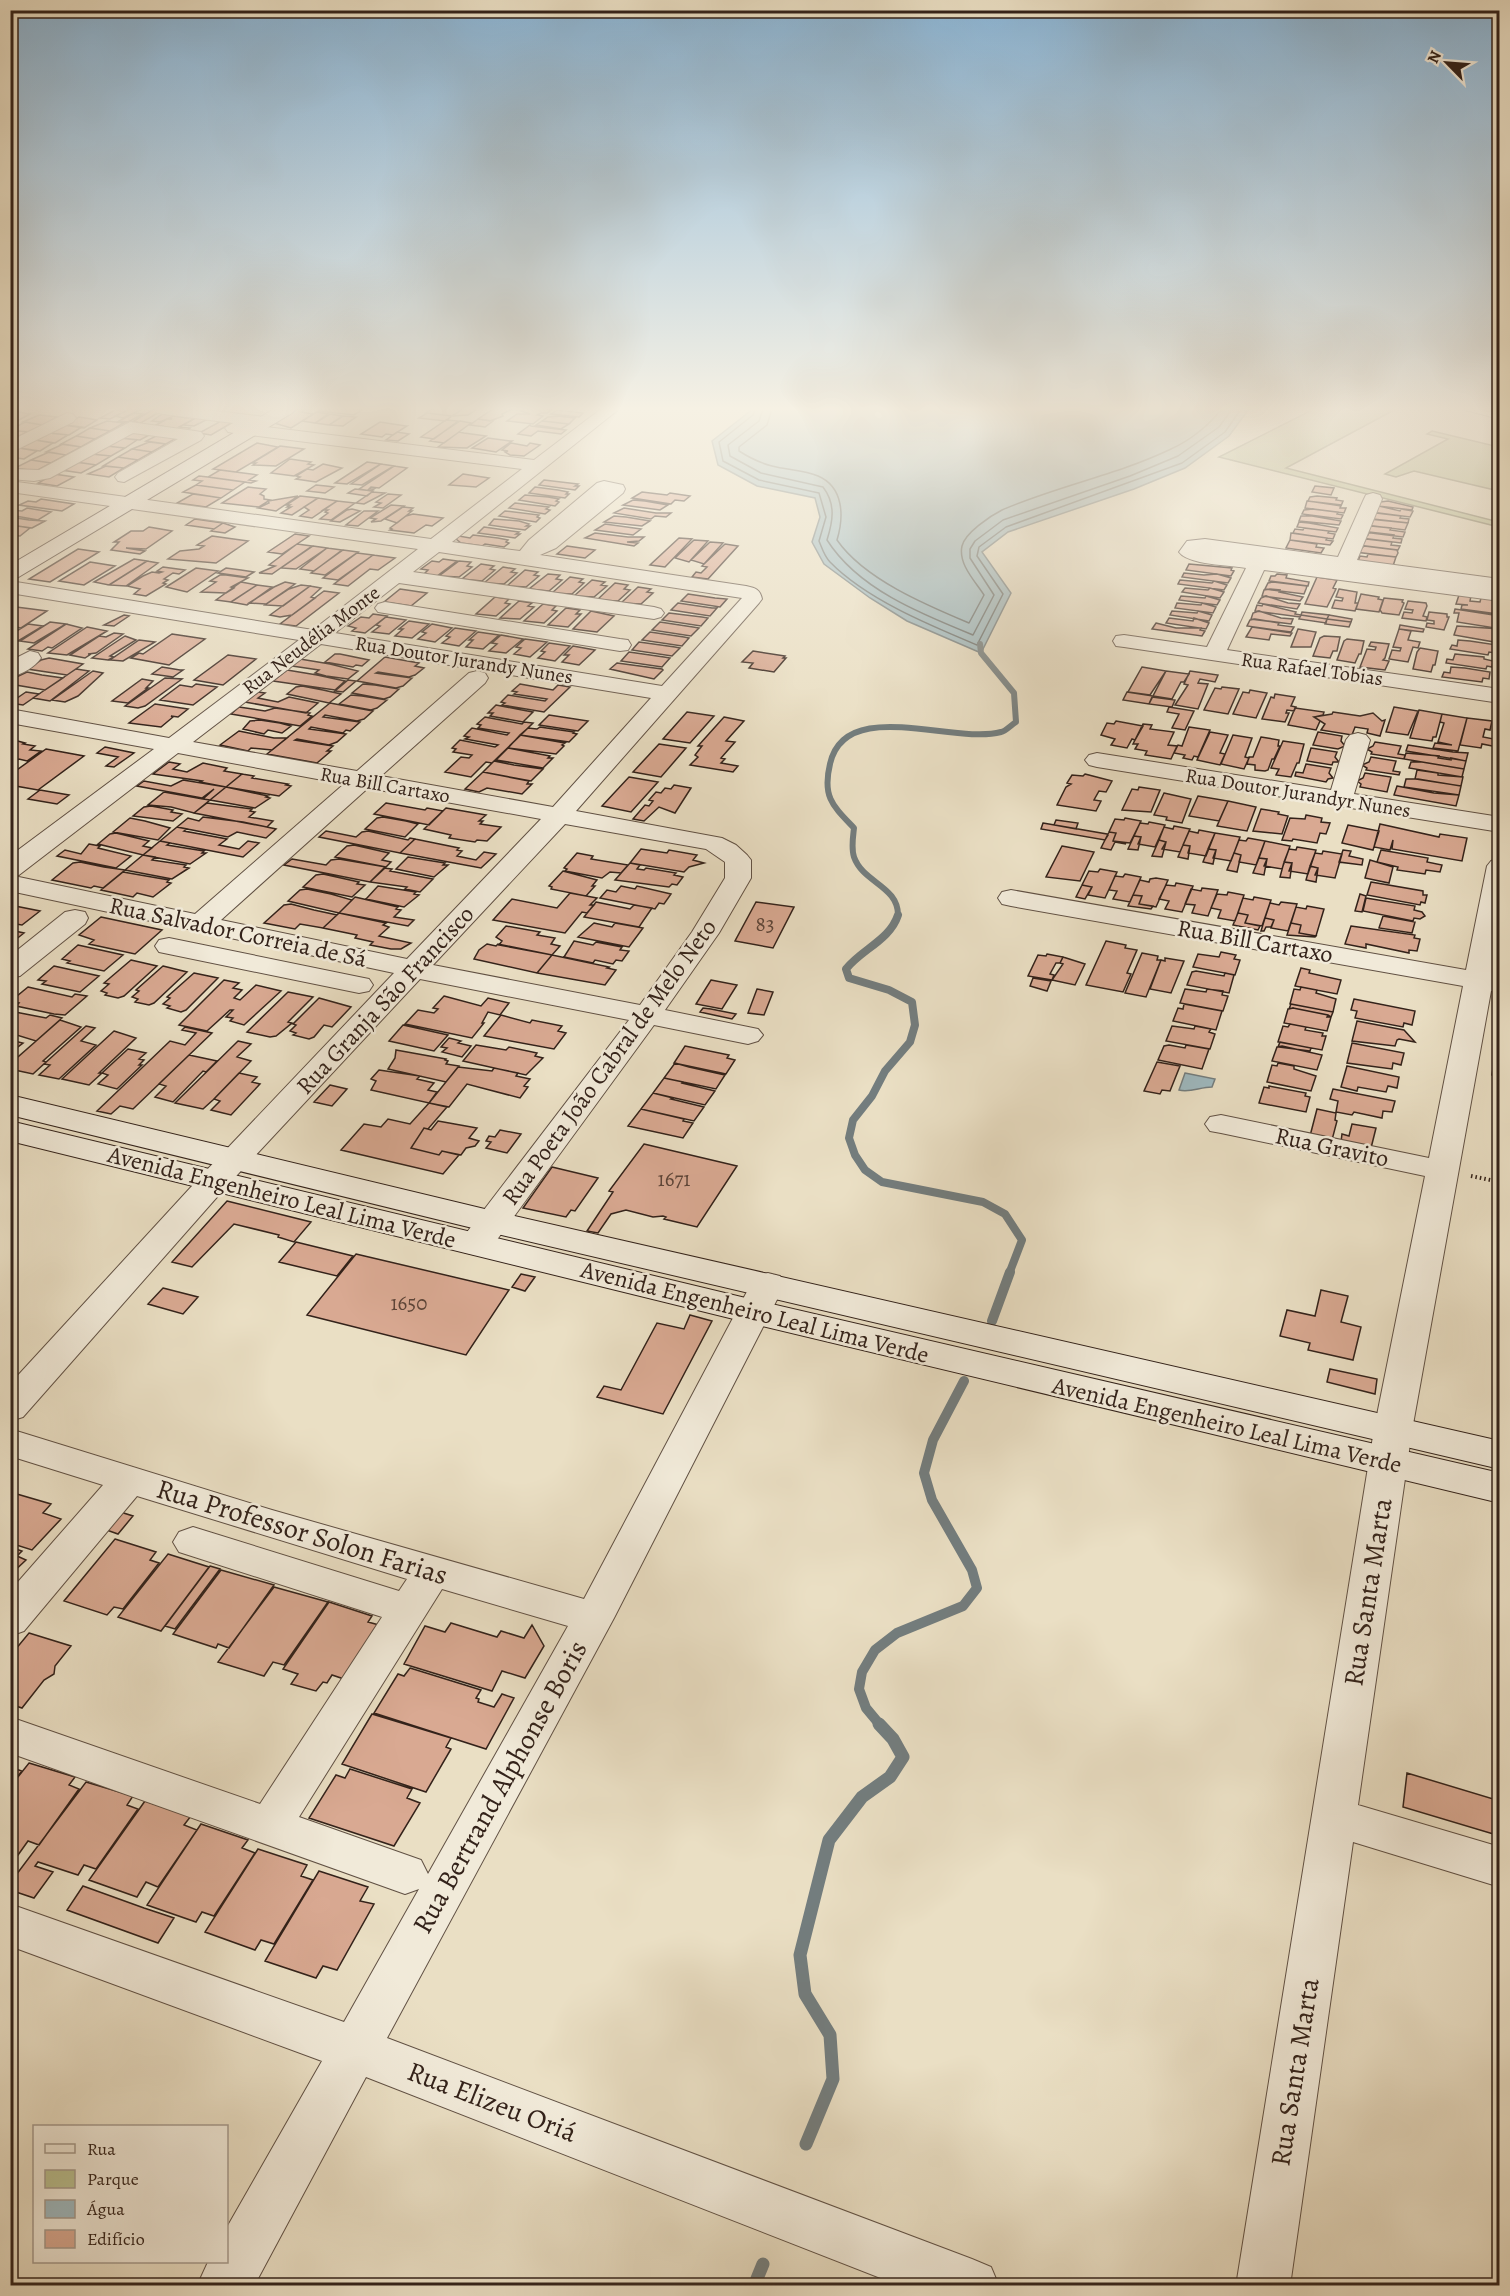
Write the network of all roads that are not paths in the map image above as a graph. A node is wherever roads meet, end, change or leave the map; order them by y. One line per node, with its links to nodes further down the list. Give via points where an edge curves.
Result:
1 (91, 516): 7 (main road)
2 (97, 516): 10 (main road)
3 (228, 516): 6 (street)
4 (472, 516): 6 (street, Rua Neudélia Monte)
5 (1366, 516): 8 (street)
6 (435, 545): 11 (street, Rua Neudélia Monte); 26 (street, Rua Granja São Francisco, via 530,553 752,596)
7 (10, 559)
8 (1343, 569): 8 (street, via 1205,545 1194,545 1189,552); 12 (street); 15 (street)
9 (1254, 570): 21 (street)
10 (10, 574)
11 (395, 576): 17 (street); 18 (street, Rua Neudélia Monte)
12 (1500, 585)
13 (10, 587): 18 (street, Rua Doutor Jurandy Nunes)
14 (673, 595): 17 (street)
15 (1500, 595)
16 (385, 609): 20 (street)
17 (654, 613): 20 (street)
18 (318, 636): 26 (street, Rua Doutor Jurandy Nunes); 30 (street, Rua Neudélia Monte)
19 (1124, 641): 21 (street, Rua Rafael Tobias)
20 (620, 645): 24 (street)
21 (1214, 655): 27 (street, Rua Rafael Tobias)
22 (30, 658): 23 (street)
23 (10, 671)
24 (592, 672)
25 (477, 678): 32 (street)
26 (669, 694): 34 (street, Rua Granja São Francisco)
27 (1500, 696)
28 (10, 716): 30 (street, Rua Bill Cartaxo)
29 (1358, 740): 33 (street)
30 (171, 746): 32 (street, Rua Bill Cartaxo); 37 (street, Rua Neudélia Monte)
31 (1097, 760): 33 (street, Rua Doutor Jurandyr Nunes)
32 (361, 781): 34 (street, Rua Bill Cartaxo); 42 (street)
33 (1340, 800): 35 (street, Rua Doutor Jurandyr Nunes)
34 (560, 815): 38 (street, Rua Bill Cartaxo, via 714,843 738,860); 45 (street, Rua Granja São Francisco)
35 (1500, 825)
36 (1500, 866): 48 (street, Rua Santa Marta)
37 (10, 869)
38 (738, 878): 50 (street, Rua Poeta João Cabral de Melo Neto)
39 (10, 883): 42 (street, Rua Salvador Correia de Sá)
40 (1011, 898): 48 (street, Rua Bill Cartaxo)
41 (75, 918): 46 (street)
42 (201, 923): 44 (street, Rua Salvador Correia de Sá)
43 (169, 946): 47 (street)
44 (320, 950): 45 (street, Rua Salvador Correia de Sá); 47 (street)
45 (412, 969): 50 (street, Rua Salvador Correia de Sá); 55 (street, Rua Granja São Francisco)
46 (10, 970)
47 (298, 973): 49 (street)
48 (1489, 982): 56 (street, Rua Santa Marta)
49 (359, 986)
50 (648, 1014): 51 (street, Rua Salvador Correia de Sá); 57 (street, Rua Poeta João Cabral de Melo Neto)
51 (748, 1035)
52 (10, 1104): 55 (main road, Avenida Engenheiro Leal Lima Verde)
53 (1221, 1124): 56 (street, Rua Gravito)
54 (10, 1131): 55 (main road, Avenida Engenheiro Leal Lima Verde)
55 (225, 1169): 57 (main road, Avenida Engenheiro Leal Lima Verde); 59 (street, Rua Granja São Francisco)
56 (1442, 1170): 61 (street, Rua Santa Marta)
57 (484, 1233): 58 (main road, Avenida Engenheiro Leal Lima Verde)
58 (761, 1298): 61 (main road, Avenida Engenheiro Leal Lima Verde); 68 (street, Rua Bertrand Alphonse Boris)
59 (10, 1408)
60 (10, 1442): 63 (street, Rua Professor Solon Farias)
61 (1390, 1447): 62 (main road, Avenida Engenheiro Leal Lima Verde); 64 (main road, Avenida Engenheiro Leal Lima Verde); 71 (street, Rua Santa Marta)
62 (1500, 1455)
63 (130, 1479): 66 (street, Rua Professor Solon Farias); 69 (street)
64 (1500, 1488)
65 (193, 1542): 67 (street)
66 (432, 1572): 67 (street); 68 (street, Rua Professor Solon Farias)
67 (406, 1609): 72 (street)
68 (594, 1618): 76 (street, Rua Bertrand Alphonse Boris)
69 (10, 1620)
70 (10, 1735): 72 (street)
71 (1334, 1817): 73 (street); 79 (street, Rua Santa Marta)
72 (269, 1827): 74 (street)
73 (1500, 1867)
74 (405, 1874)
75 (10, 1925): 76 (street, Rua Elizeu Oriá)
76 (354, 2049): 77 (street, Rua Bertrand Alphonse Boris); 78 (street, Rua Elizeu Oriá)
77 (224, 2286)
78 (972, 2286)
79 (1263, 2286)

